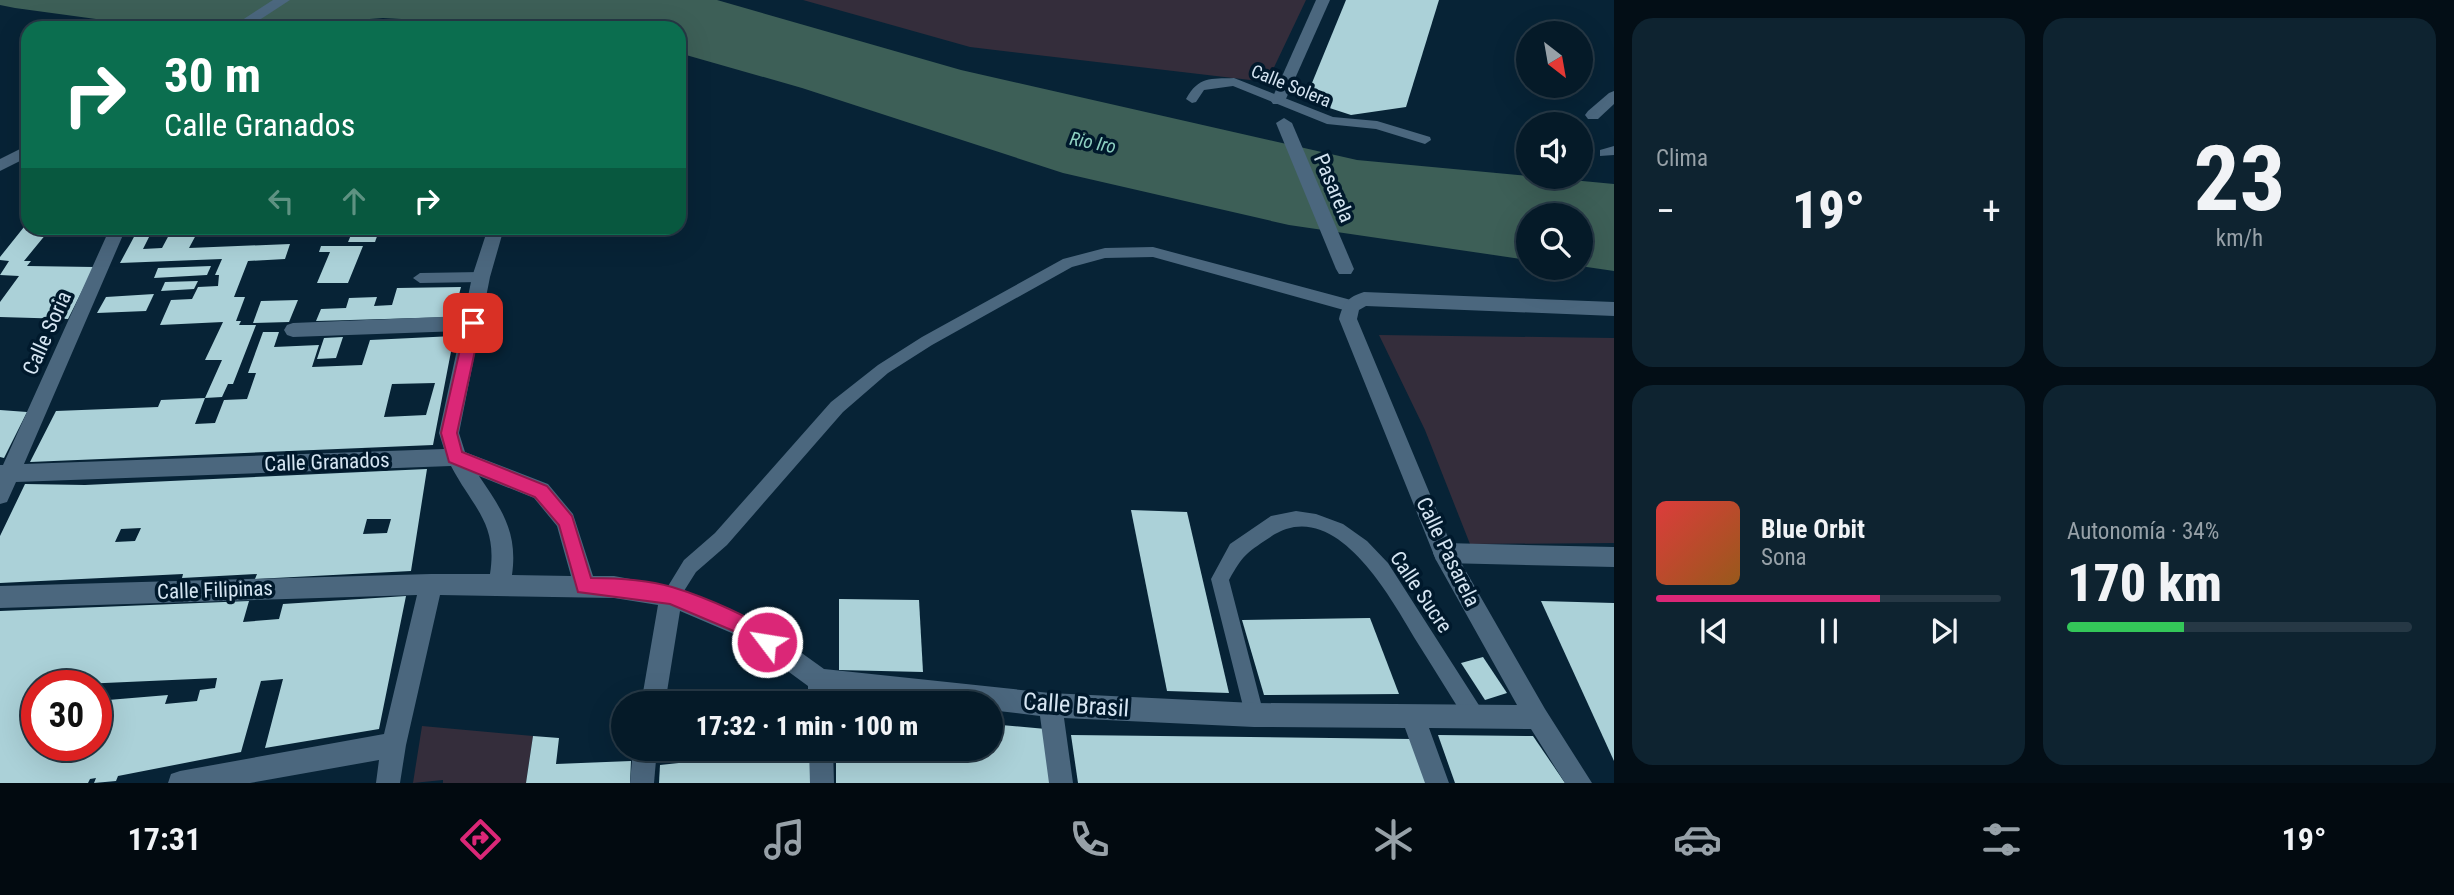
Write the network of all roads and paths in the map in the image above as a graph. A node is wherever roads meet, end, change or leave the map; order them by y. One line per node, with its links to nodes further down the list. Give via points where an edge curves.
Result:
1 (283, 0): 3 (street)
2 (1323, 0): 6 (street)
3 (248, 21)
4 (1614, 96): 7 (street)
5 (1192, 99): 6 (lane, Calle Solera, via 1199,87 1221,81)
6 (1278, 101): 9 (lane, Calle Solera, via 1331,121 1377,125)
7 (1593, 115)
8 (1284, 123): 14 (street, Pasarela)
9 (1424, 140)
10 (21, 154): 11 (street)
11 (0, 166)
12 (114, 235): 22 (street, Calle Soria)
13 (494, 235): 16 (street)
14 (1345, 269)
15 (420, 278): 16 (lane)
16 (481, 278): 19 (street)
17 (1351, 306): 18 (street, via 1364,299 1397,298); 24 (street, Calle Pasarela, via 1348,319); 29 (lane, via 1153,252 1105,253 1068,263 883,369 837,407 721,539 690,566)
18 (1614, 309)
19 (473, 323): 20 (street); 21 (street, via 449,433)
20 (293, 330)
21 (454, 457): 22 (street, Calle Granados); 27 (street, via 501,532); 28 (street, Calle Granados, via 541,491 566,521)
22 (4, 474): 23 (street, Calle Soria)
23 (0, 495)
24 (1444, 552): 25 (street); 37 (street, Calle Pasarela)
25 (1614, 557)
26 (431, 584): 27 (street, Calle Brasil); 30 (street, Calle Filipinas); 39 (street)
27 (500, 585): 28 (street, Calle Brasil)
28 (584, 586): 29 (street, Calle Brasil)
29 (671, 596): 31 (street); 32 (street, Calle Brasil, via 750,629)
30 (0, 597)
31 (655, 691)
32 (819, 691)
33 (1003, 702): 34 (street, Calle Brasil)
34 (1049, 705): 35 (street, Calle Brasil); 46 (street)
35 (1254, 715): 36 (lane, Calle Sucre, via 1220,579 1236,550 1277,522 1296,519 1337,530 1382,569); 38 (street, Calle Brasil)
36 (1475, 717): 37 (street, Calle Brasil); 38 (street, Calle Brasil)
37 (1537, 717): 48 (street, Calle Pasarela)
38 (1413, 718): 47 (street)
39 (394, 745): 42 (street); 43 (street)
40 (643, 761): 44 (street)
41 (821, 761): 45 (street)
42 (180, 783)
43 (388, 783)
44 (642, 783)
45 (822, 783)
46 (1061, 783)
47 (1437, 783)
48 (1580, 783)

